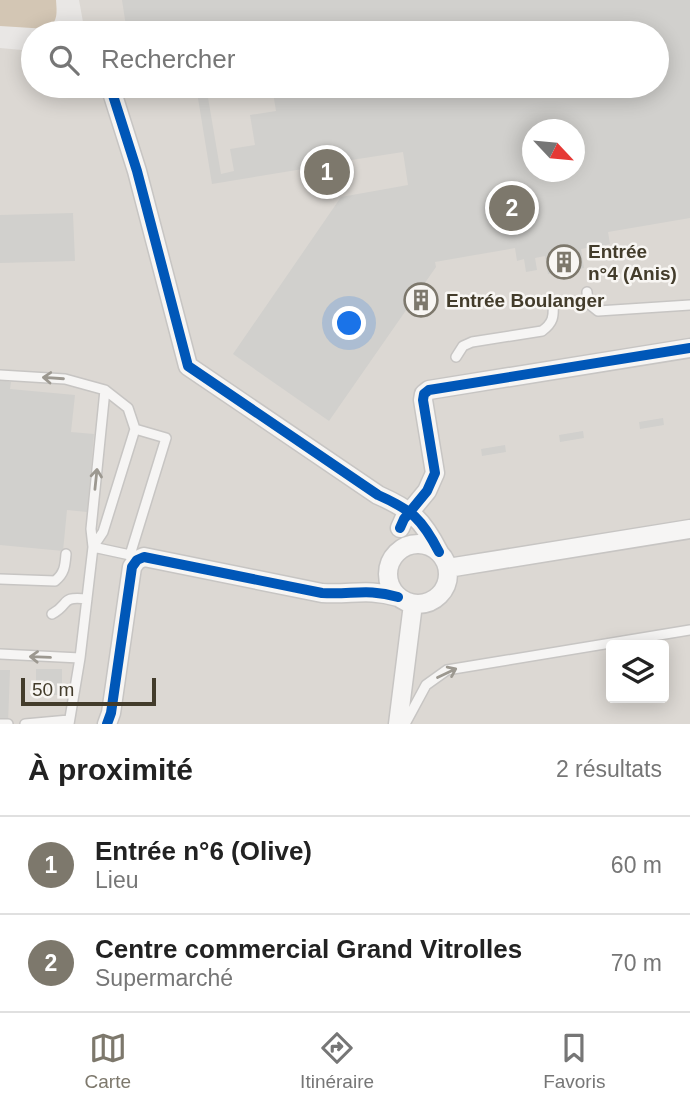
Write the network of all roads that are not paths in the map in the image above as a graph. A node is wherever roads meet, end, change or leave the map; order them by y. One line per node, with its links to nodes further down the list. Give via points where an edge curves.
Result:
1 (114, 98): 10 (street, via 188,366)
2 (587, 292): 4 (lane, via 588,303 598,311)
3 (553, 303): 6 (lane, via 554,317 542,331 472,342)
4 (690, 305)
5 (690, 348): 11 (street, via 429,390 423,400 435,473)
6 (456, 357)
7 (0, 375): 8 (lane, one-way to 7, via 65,379)
8 (105, 390): 9 (lane, via 128,408); 14 (lane, one-way to 8, via 90,528)
9 (135, 429): 14 (lane, via 103,532); 16 (lane, via 166,438)
10 (378, 495): 11 (street); 12 (street)
11 (410, 511): 12 (street); 18 (street, via 426,527)
12 (400, 528): 17 (street)
13 (690, 529): 18 (street)
14 (93, 547): 16 (lane); 21 (lane)
15 (66, 554): 19 (lane, via 65,570 55,580)
16 (133, 557): 20 (street, via 322,593); 32 (street)
17 (393, 558): 18 (street, via 414,544 431,547); 20 (street, via 376,578); 22 (street, via 389,583)
18 (443, 560): 22 (street, via 446,585 442,593 429,603)
19 (0, 579)
20 (355, 591): 22 (street, via 377,591)
21 (87, 599): 23 (lane, via 72,597); 26 (lane)
22 (406, 600): 33 (street)
23 (52, 614)
24 (690, 630): 34 (lane, one-way to 24, via 426,685 447,670)
25 (3, 657): 26 (lane, one-way to 25)
26 (80, 658): 27 (lane)
27 (69, 722): 28 (lane)
28 (37, 723): 31 (lane)
29 (0, 724): 30 (lane)
30 (8, 724)
31 (25, 724)
32 (107, 724)
33 (398, 724)
34 (405, 724)

